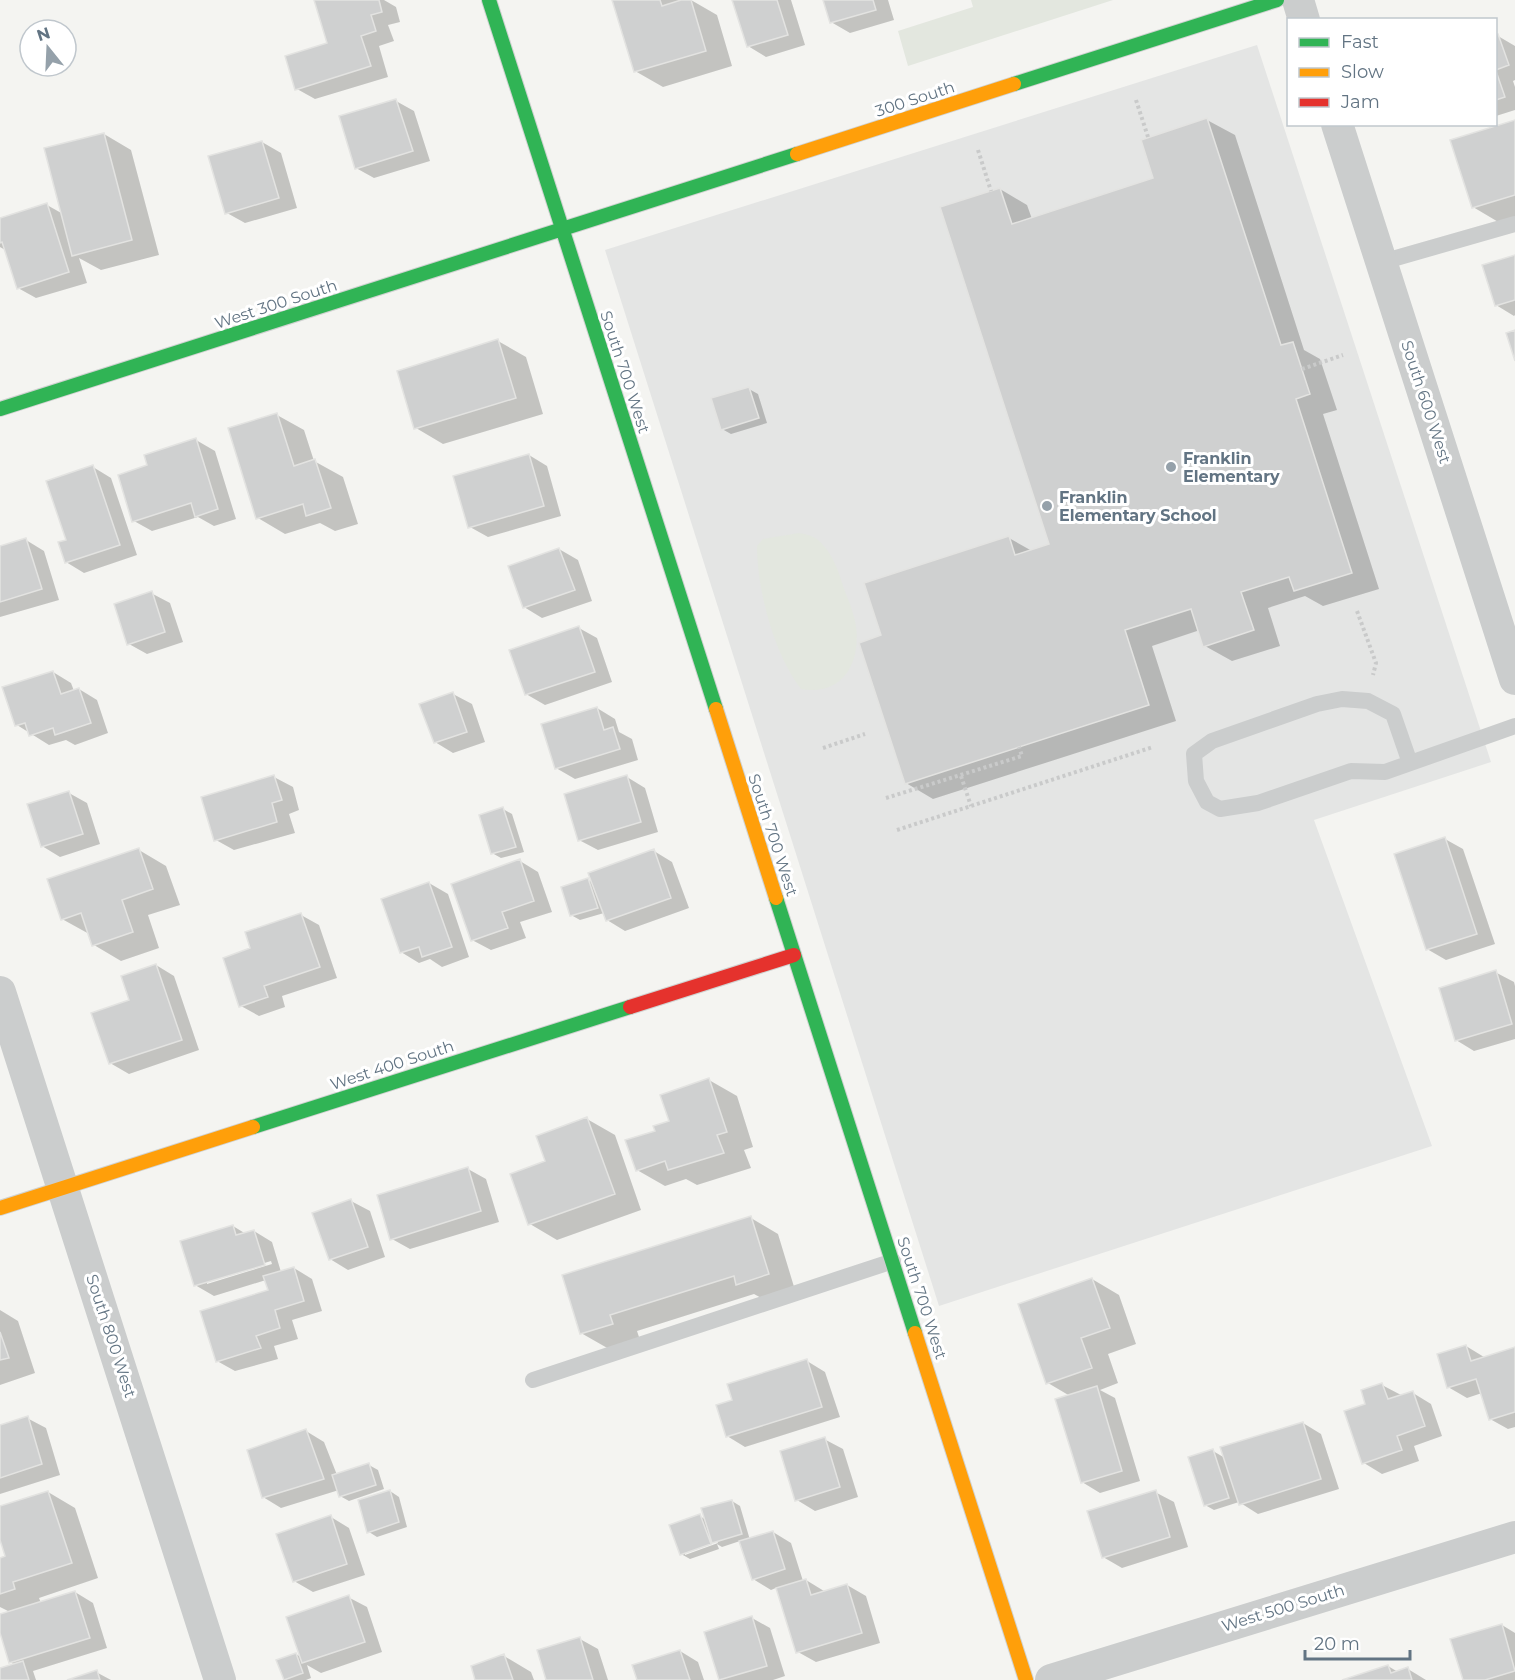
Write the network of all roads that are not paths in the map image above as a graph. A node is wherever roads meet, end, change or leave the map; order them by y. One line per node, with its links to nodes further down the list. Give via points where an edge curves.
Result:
1 (489, 0): 7 (street, South 700 West)
2 (1277, 0): 7 (street, 300 South)
3 (1298, 0): 4 (street)
4 (1303, 18)
5 (1338, 126): 8 (street, South 600 West)
6 (1515, 224): 8 (lane)
7 (562, 230): 9 (street, West 300 South); 13 (street, South 700 West)
8 (1382, 262): 10 (street, South 600 West)
9 (0, 409)
10 (1515, 679)
11 (1515, 726): 12 (lane)
12 (1410, 763): 12 (lane, via 1393,714 1368,700 1342,699 1317,704 1212,741 1194,754 1196,781 1207,802 1220,809 1258,803 1351,771 1386,772)
13 (794, 955): 15 (street, West 400 South); 17 (street, South 700 West)
14 (0, 992): 15 (street, South 800 West)
15 (64, 1188): 16 (street, West 400 South); 20 (street, South 800 West)
16 (0, 1208)
17 (893, 1261): 18 (lane); 21 (street, South 700 West)
18 (533, 1380)
19 (1515, 1537): 22 (street, West 500 South)
20 (220, 1680)
21 (1026, 1680)
22 (1051, 1680)

